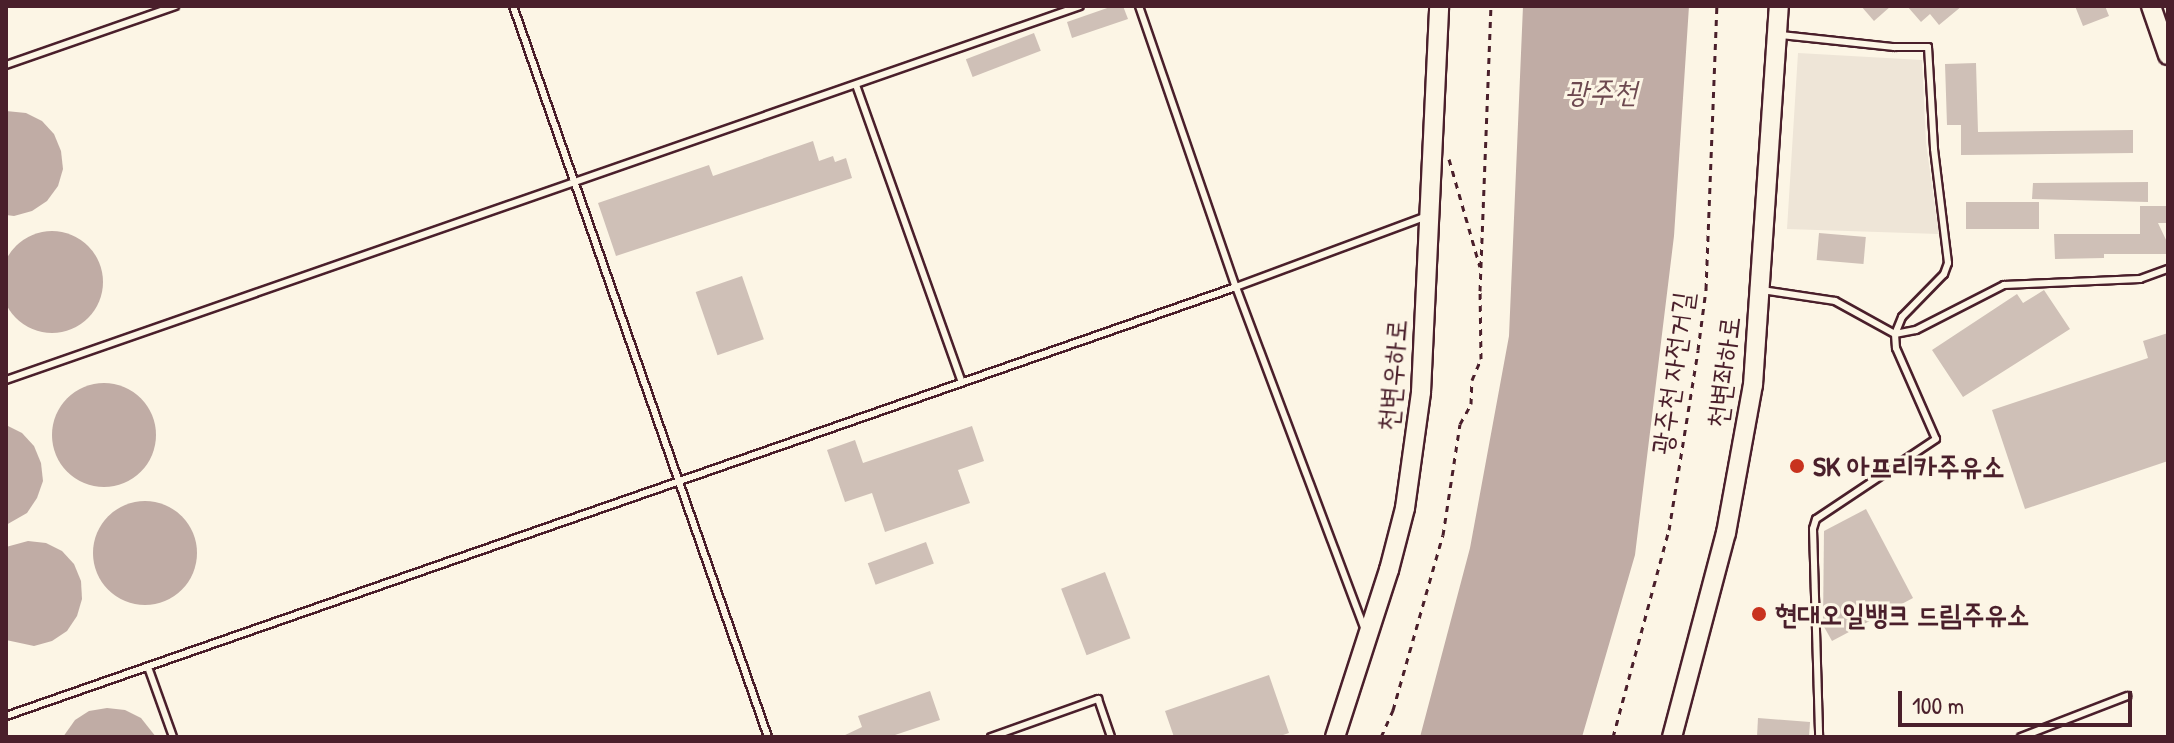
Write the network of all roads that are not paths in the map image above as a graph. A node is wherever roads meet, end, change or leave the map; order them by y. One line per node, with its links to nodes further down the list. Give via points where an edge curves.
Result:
1 (175, 6): 10 (lane)
2 (513, 6): 12 (lane)
3 (1080, 6): 11 (lane)
4 (1139, 6): 15 (lane)
5 (1439, 6): 13 (street, 천변우하로)
6 (1779, 6): 8 (street, 천변좌하로)
7 (2151, 6): 9 (street)
8 (1777, 35): 16 (street, 천변좌하로); 17 (lane, via 1928,47 1948,263 1944,274 1902,317)
9 (2167, 51)
10 (6, 65)
11 (856, 85): 12 (lane); 19 (lane)
12 (575, 183): 18 (lane); 20 (lane)
13 (1430, 215): 15 (lane); 21 (street, 천변우하로, via 1421,392 1407,493)
14 (2168, 269): 17 (lane, via 2140,279 2004,285 1916,330)
15 (1236, 287): 19 (lane); 21 (lane)
16 (1760, 289): 17 (lane, via 1835,301); 30 (street, 천변좌하로, via 1753,385 1726,533)
17 (1895, 334): 31 (lane, via 1896,348 1936,439 1816,519 1812,601)
18 (6, 380)
19 (962, 382): 20 (lane)
20 (679, 481): 22 (lane); 26 (lane)
21 (1368, 639): 29 (street, 천변우하로)
22 (148, 667): 24 (lane); 25 (lane)
23 (2127, 696): 32 (lane)
24 (6, 716)
25 (173, 737)
26 (768, 737)
27 (991, 737): 28 (lane, via 1098,699)
28 (1111, 737)
29 (1335, 737)
30 (1672, 737)
31 (1819, 737)
32 (2021, 737)

